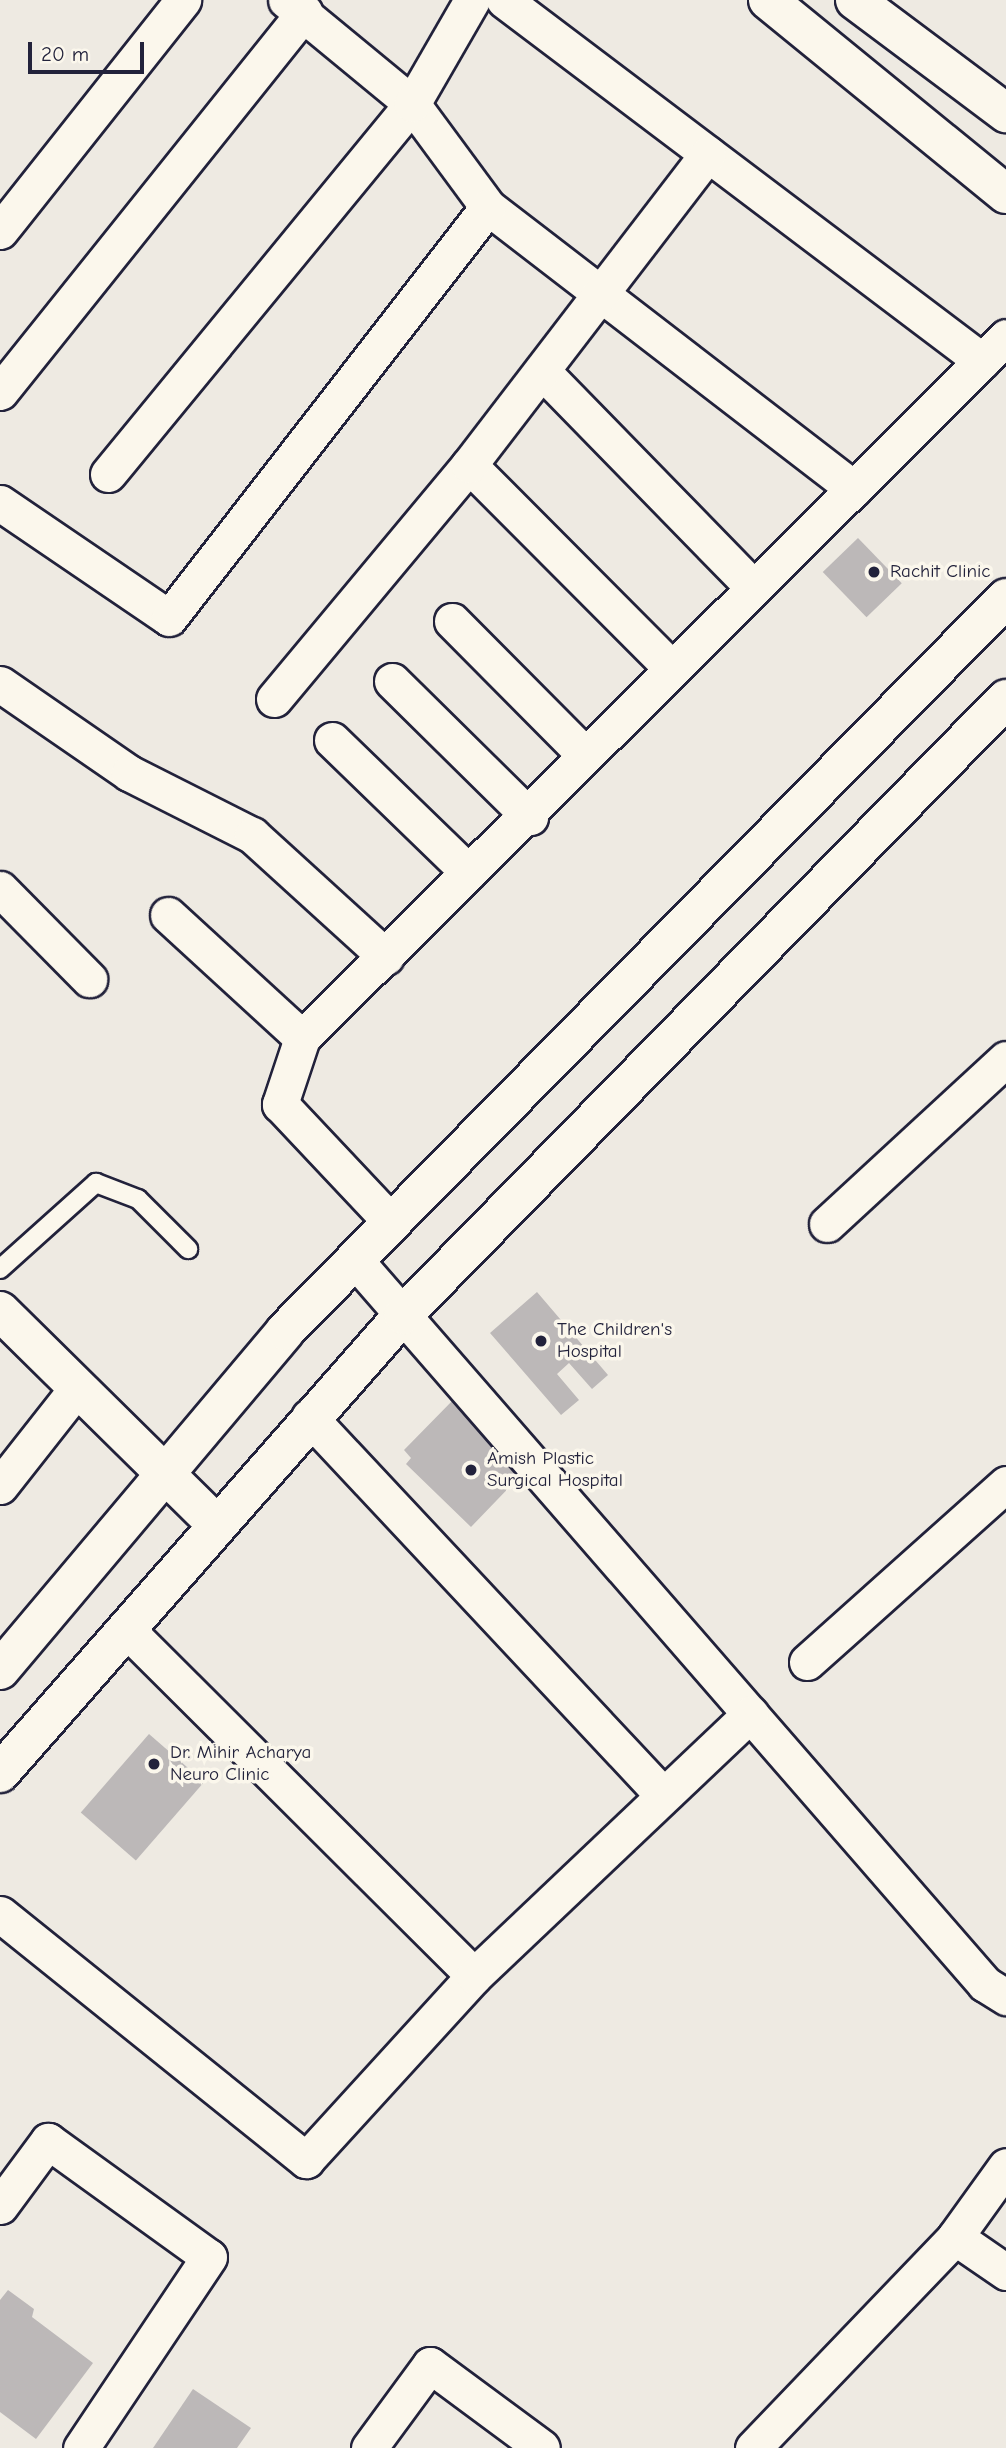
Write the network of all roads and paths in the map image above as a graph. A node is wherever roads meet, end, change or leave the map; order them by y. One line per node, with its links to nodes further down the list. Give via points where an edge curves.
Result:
1 (183, 0): 12 (street)
2 (472, 0): 7 (street)
3 (504, 0): 9 (street)
4 (768, 0): 10 (main road)
5 (855, 0): 8 (main road)
6 (295, 6): 7 (street); 17 (street)
7 (412, 104): 11 (street); 19 (street)
8 (1006, 113)
9 (708, 154): 13 (street); 15 (street)
10 (1006, 194)
11 (488, 207): 13 (street); 21 (street, via 169,618)
12 (0, 231)
13 (597, 291): 16 (street); 20 (street)
14 (1006, 337): 15 (street)
15 (982, 361): 20 (street)
16 (542, 371): 18 (street); 22 (street)
17 (0, 392)
18 (469, 465): 25 (street); 28 (street)
19 (107, 474)
20 (853, 489): 22 (street)
21 (0, 503)
22 (754, 587): 25 (street)
23 (1006, 598): 40 (main road)
24 (452, 621): 31 (street)
25 (672, 669): 31 (street)
26 (392, 681): 32 (street)
27 (0, 684): 36 (street, via 129,773 252,835)
28 (274, 699)
29 (1006, 699): 46 (main road)
30 (332, 740): 33 (street)
31 (585, 755): 32 (street)
32 (530, 817): 33 (street)
33 (468, 872): 36 (street)
34 (0, 889): 37 (street)
35 (168, 915): 38 (street)
36 (386, 957): 38 (street)
37 (89, 979)
38 (302, 1038): 40 (street, via 280,1104)
39 (1006, 1059): 41 (street)
40 (392, 1223): 43 (main road)
41 (827, 1224)
42 (188, 1249): 44 (lane, via 138,1199 96,1183)
43 (355, 1260): 46 (street); 49 (main road)
44 (0, 1269)
45 (0, 1311): 47 (main road)
46 (403, 1315): 48 (main road); 56 (street)
47 (78, 1387): 49 (main road); 51 (street)
48 (309, 1417): 52 (main road); 58 (street)
49 (163, 1471): 52 (main road); 55 (main road)
50 (1006, 1484): 54 (street)
51 (0, 1486)
52 (215, 1522): 53 (main road)
53 (127, 1630): 57 (main road); 60 (street)
54 (807, 1662)
55 (0, 1670)
56 (750, 1714): 58 (street); 61 (street, via 985,1984)
57 (0, 1773)
58 (661, 1793): 60 (street)
59 (0, 1914): 60 (street, via 306,2160)
60 (474, 1976)
61 (1006, 1997)
62 (1006, 2166): 64 (street)
63 (0, 2206): 66 (street, via 48,2141 209,2257)
64 (955, 2237): 65 (street); 69 (street)
65 (1006, 2272)
66 (81, 2448)
67 (369, 2448): 68 (street, via 430,2365)
68 (542, 2448)
69 (753, 2448)

